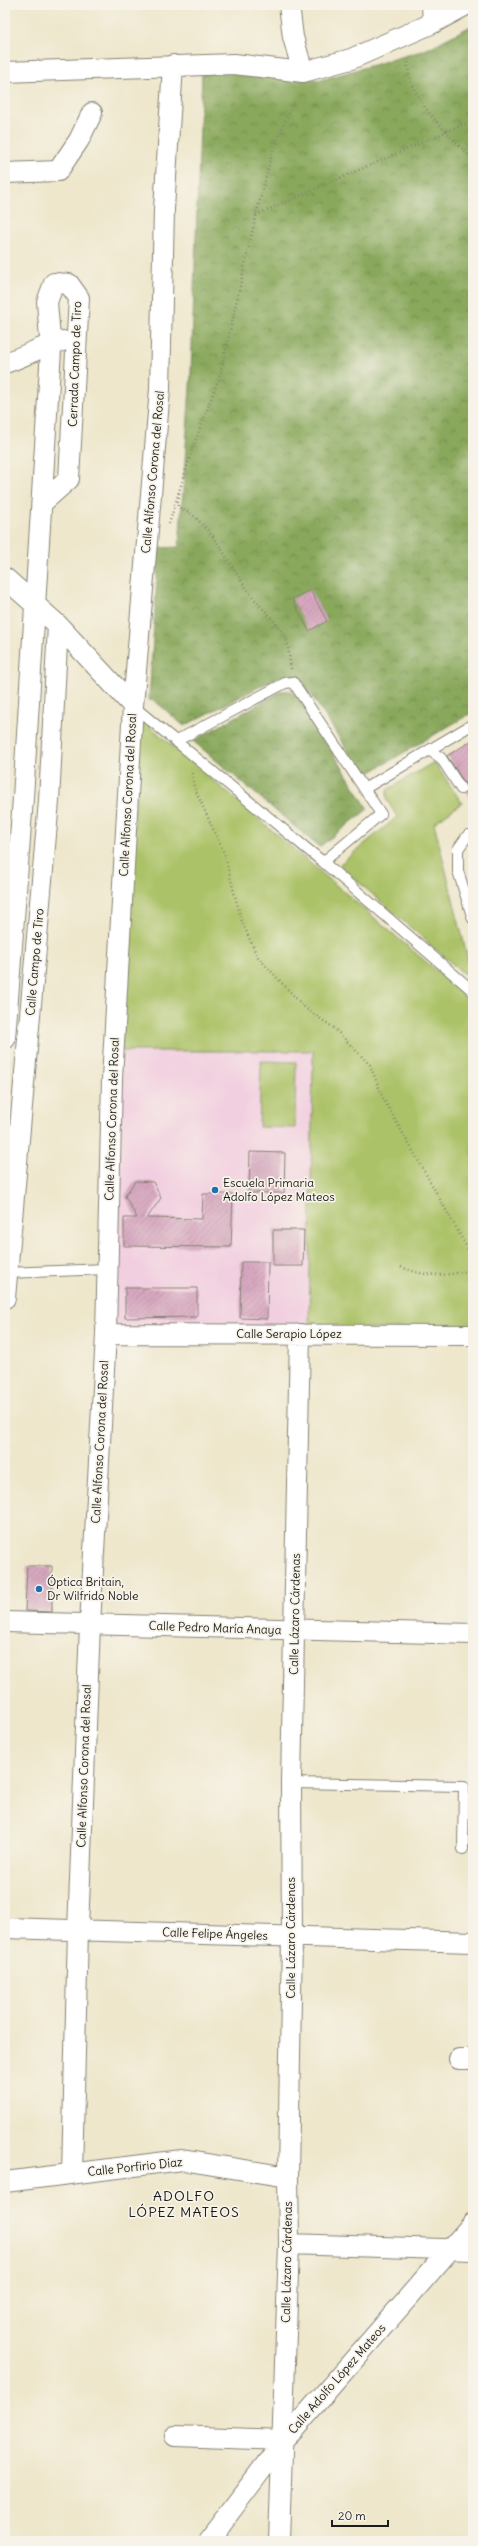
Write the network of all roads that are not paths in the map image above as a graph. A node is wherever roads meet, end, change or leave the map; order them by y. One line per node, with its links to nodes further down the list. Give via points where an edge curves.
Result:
1 (289, 5): 6 (street, via 293,37)
2 (466, 5): 3 (street)
3 (432, 14): 6 (street, via 351,59)
4 (174, 65): 5 (street); 6 (street, via 234,64); 16 (street, Calle Alfonso Corona del Rosal, via 164,209 160,388)
5 (5, 72)
6 (303, 72)
7 (92, 113): 8 (street, via 79,140 58,171)
8 (5, 173)
9 (78, 339): 10 (street); 10 (street, Cerrada Campo de Tiro, via 79,298 69,284 54,282 47,302); 12 (street, Cerrada Campo de Tiro, via 69,480)
10 (52, 343): 11 (street); 12 (street, Cerrada Campo de Tiro)
11 (5, 363)
12 (42, 503): 14 (street, Cerrada Campo de Tiro)
13 (5, 578): 14 (street)
14 (35, 604): 15 (street); 22 (street, Calle Campo de Tiro)
15 (58, 625): 16 (street); 23 (street, Calle Campo de Tiro)
16 (133, 706): 18 (lane); 32 (street, Calle Alfonso Corona del Rosal, via 112,1079)
17 (473, 724): 19 (lane)
18 (178, 740): 20 (lane, via 285,683 293,682); 25 (lane)
19 (429, 750): 20 (lane); 21 (lane, via 441,758)
20 (364, 789): 25 (lane, via 381,814)
21 (461, 789)
22 (23, 798): 23 (street); 27 (street, Calle Campo de Tiro)
23 (49, 801): 28 (street, Calle Campo de Tiro)
24 (473, 836): 26 (lane, via 468,835 458,849 458,871)
25 (323, 862): 29 (lane)
26 (473, 919)
27 (10, 982): 28 (street); 30 (street, Calle Campo de Tiro)
28 (34, 983): 31 (street, Calle Campo de Tiro)
29 (473, 991)
30 (5, 1039)
31 (9, 1200): 33 (street, Calle Campo de Tiro)
32 (107, 1269): 33 (lane); 35 (street, Calle Alfonso Corona del Rosal)
33 (7, 1273): 34 (street, Calle Campo de Tiro)
34 (5, 1298)
35 (106, 1334): 36 (street, Calle Serapio López); 39 (street, Calle Alfonso Corona del Rosal)
36 (300, 1334): 37 (street, Calle Serapio López); 40 (street, Calle Lázaro Cárdenas)
37 (473, 1336)
38 (5, 1622): 39 (street, Calle Pedro María Anaya)
39 (90, 1625): 40 (street, Calle Pedro María Anaya); 45 (street, Calle Alfonso Corona del Rosal)
40 (296, 1631): 41 (street, Calle Pedro María Anaya); 42 (street, Calle Lázaro Cárdenas)
41 (473, 1634)
42 (290, 1782): 43 (lane, via 464,1786); 46 (street, Calle Lázaro Cárdenas)
43 (463, 1849)
44 (5, 1928): 45 (street, Calle Felipe Ángeles)
45 (78, 1930): 46 (street, Calle Felipe Ángeles); 48 (street, Calle Alfonso Corona del Rosal)
46 (292, 1936): 47 (street, Calle Felipe Ángeles); 49 (street, Calle Lázaro Cárdenas)
47 (473, 1942)
48 (72, 2174): 49 (street, Calle Porfirio Díaz, via 182,2160); 50 (street, Calle Porfirio Díaz)
49 (288, 2177): 52 (street, Calle Lázaro Cárdenas)
50 (5, 2182)
51 (473, 2223): 53 (street, Calle Adolfo López Mateos)
52 (289, 2244): 53 (street); 56 (street, Calle Lázaro Cárdenas)
53 (453, 2248): 54 (street); 56 (street, Calle Adolfo López Mateos)
54 (473, 2250)
55 (175, 2436): 56 (street)
56 (284, 2440): 57 (street, Calle Adolfo López Mateos); 58 (street, Calle Lázaro Cárdenas)
57 (208, 2541)
58 (280, 2541)

